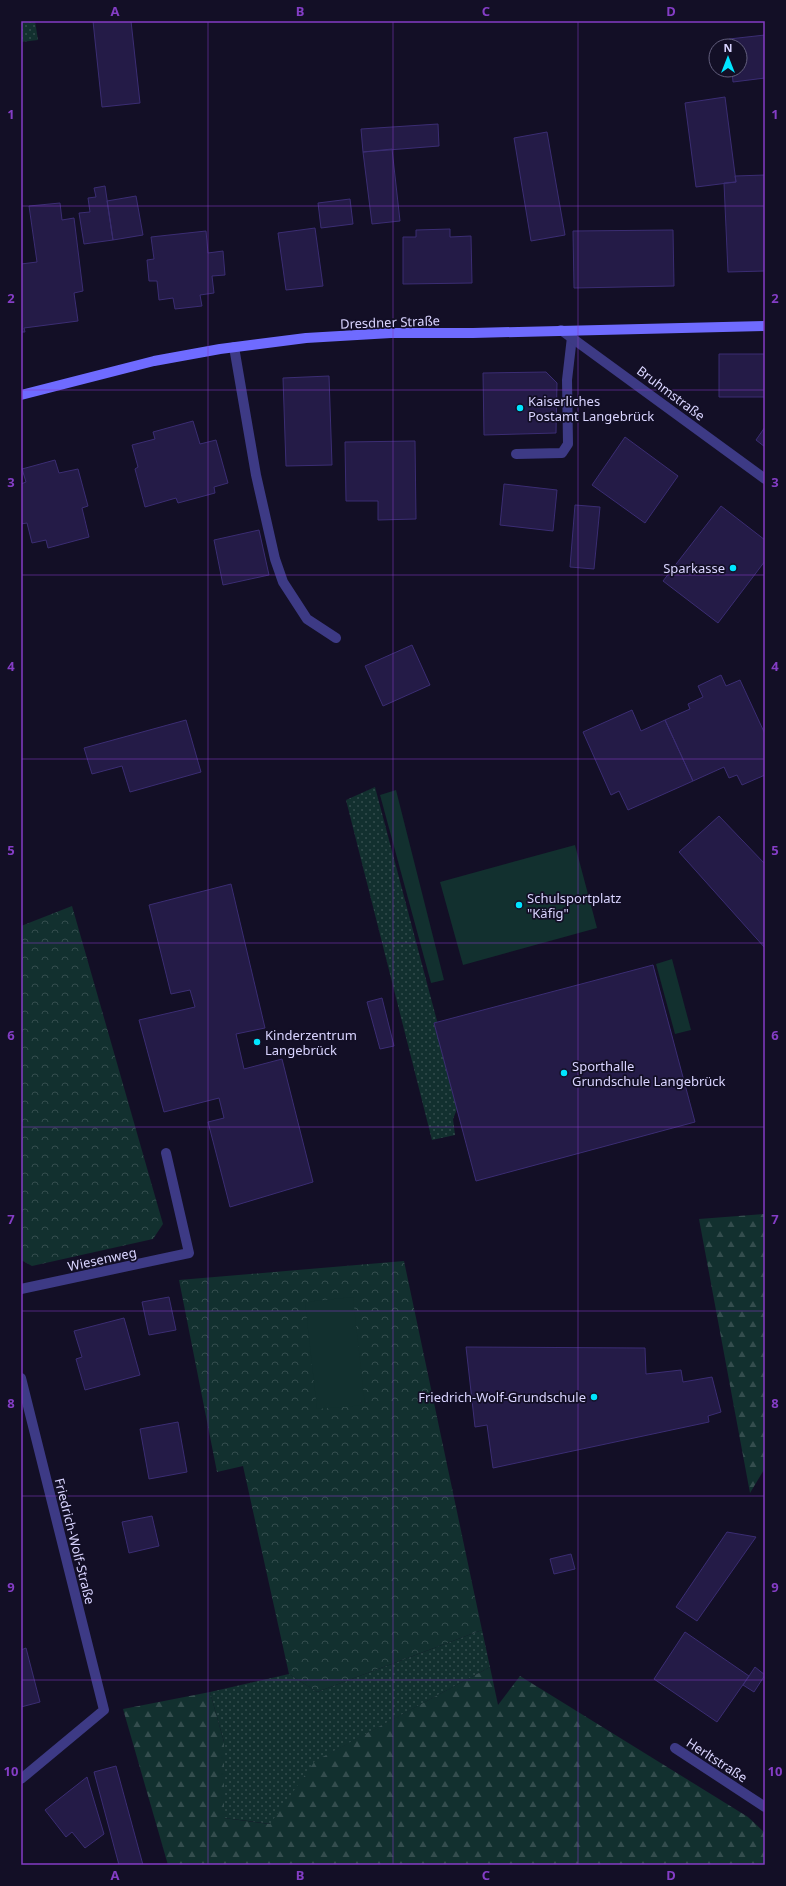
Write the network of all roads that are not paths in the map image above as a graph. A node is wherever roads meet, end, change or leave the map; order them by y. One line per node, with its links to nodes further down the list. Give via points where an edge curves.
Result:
1 (765, 326): 2 (main road, Dresdner Straße)
2 (562, 330): 3 (street, Bruhmstraße); 4 (main road, Dresdner Straße, via 391,333 306,338)
3 (572, 337): 6 (street, via 567,380 568,444 562,453); 7 (street, Bruhmstraße)
4 (234, 347): 5 (main road, Dresdner Straße, via 154,361); 8 (street, via 256,475 283,582 307,619)
5 (21, 395)
6 (516, 454)
7 (765, 479)
8 (336, 638)
9 (166, 1153): 10 (street, Wiesenweg, via 189,1253)
10 (21, 1289)
11 (21, 1378): 13 (street, Friedrich-Wolf-Straße, via 104,1710)
12 (675, 1748): 14 (street, Herltstraße)
13 (21, 1779)
14 (765, 1807)

